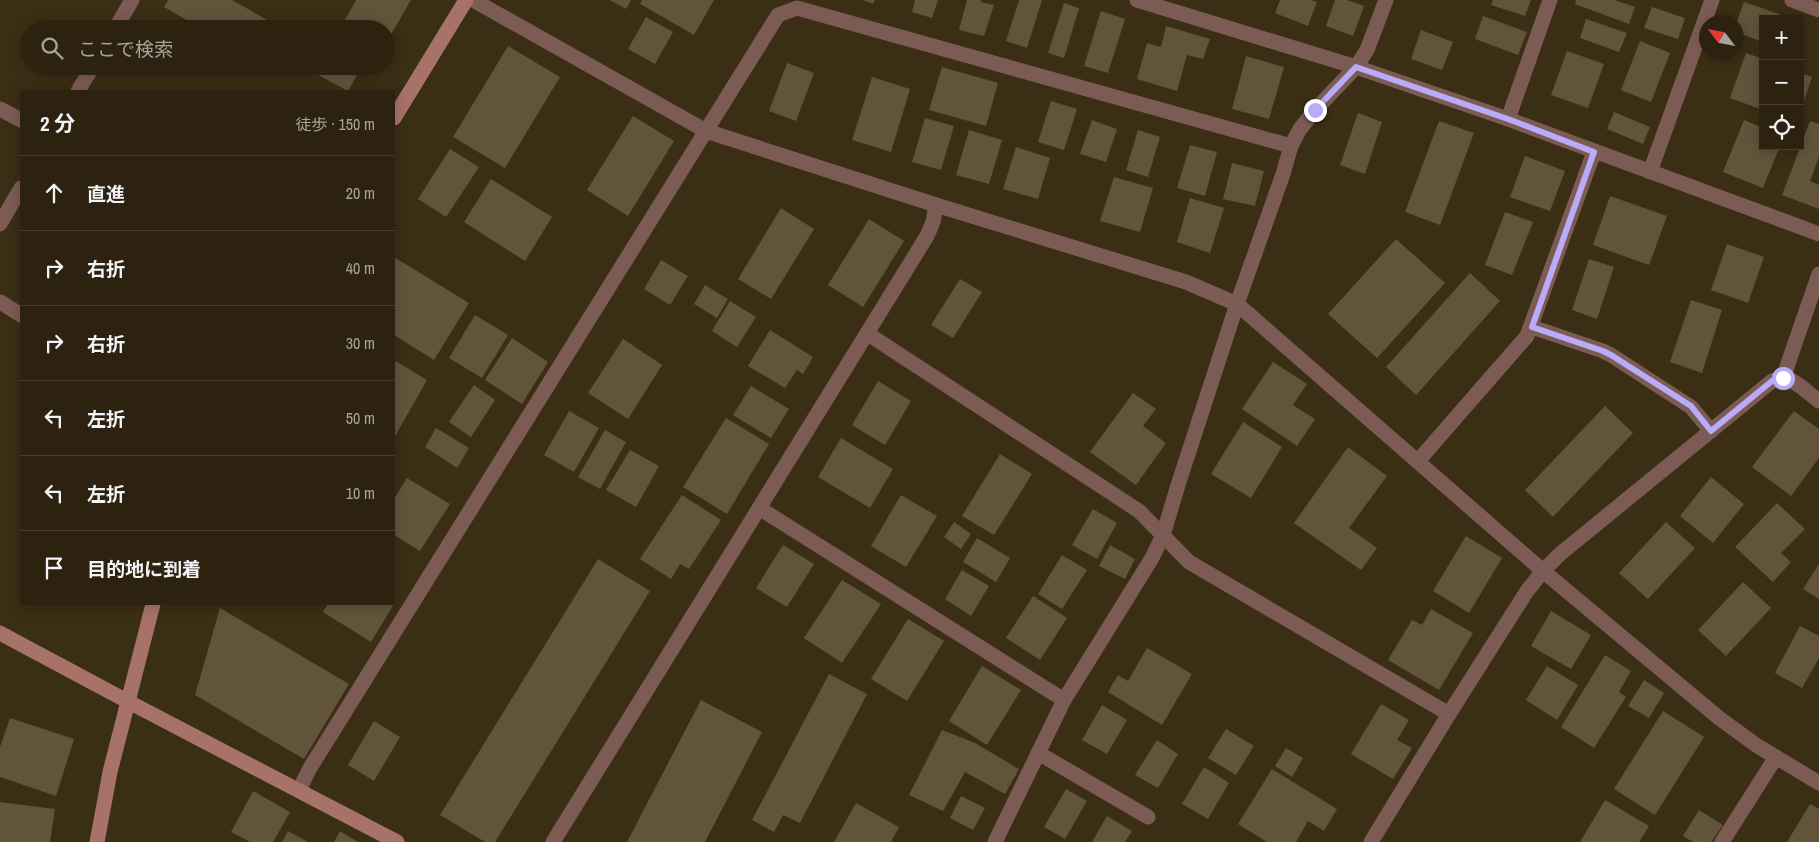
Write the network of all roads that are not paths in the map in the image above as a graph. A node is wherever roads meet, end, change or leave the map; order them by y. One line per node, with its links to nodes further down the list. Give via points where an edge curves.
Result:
1 (132, 0): 10 (street)
2 (466, 0): 15 (street)
3 (473, 0): 18 (street)
4 (1137, 0): 11 (street)
5 (1386, 0): 11 (street, via 1367,50)
6 (1550, 0): 17 (street)
7 (1712, 0): 21 (street)
8 (1792, 0): 9 (street)
9 (1819, 10)
10 (120, 20)
11 (1356, 67): 17 (street); 19 (street, via 1315,110)
12 (88, 75): 13 (street)
13 (79, 90)
14 (0, 109): 16 (street)
15 (395, 116)
16 (20, 119)
17 (1508, 119): 20 (street)
18 (706, 130): 19 (street, via 778,15 797,8); 23 (street); 47 (street)
19 (1291, 146): 28 (street)
20 (1594, 152): 21 (street); 30 (street)
21 (1650, 172): 25 (street)
22 (20, 190): 24 (street)
23 (936, 205): 28 (street, via 1186,282); 31 (street, via 927,236)
24 (0, 224)
25 (1819, 234)
26 (1819, 274): 32 (street)
27 (0, 302): 29 (street)
28 (1237, 304): 35 (street); 37 (street, via 1180,476)
29 (20, 314)
30 (1532, 327): 34 (street, via 1611,355 1691,406); 35 (street, via 1528,336)
31 (868, 334): 36 (street); 37 (street, via 1139,511)
32 (1783, 378): 33 (street); 34 (street, via 1772,381)
33 (1819, 401)
34 (1711, 431): 38 (street)
35 (1418, 461): 38 (street)
36 (759, 508): 41 (street); 51 (street)
37 (1164, 535): 41 (street); 43 (street, via 1189,562)
38 (1543, 571): 43 (street); 45 (street, via 1719,718)
39 (153, 605): 42 (street)
40 (0, 633): 42 (street)
41 (1064, 700): 44 (street)
42 (127, 701): 47 (street); 49 (street)
43 (1449, 714): 53 (street)
44 (1038, 753): 48 (street); 52 (street)
45 (1776, 757): 46 (street); 54 (street)
46 (1819, 783)
47 (299, 790): 50 (street)
48 (1148, 817)
49 (97, 842)
50 (397, 842)
51 (553, 842)
52 (995, 842)
53 (1371, 842)
54 (1722, 842)

